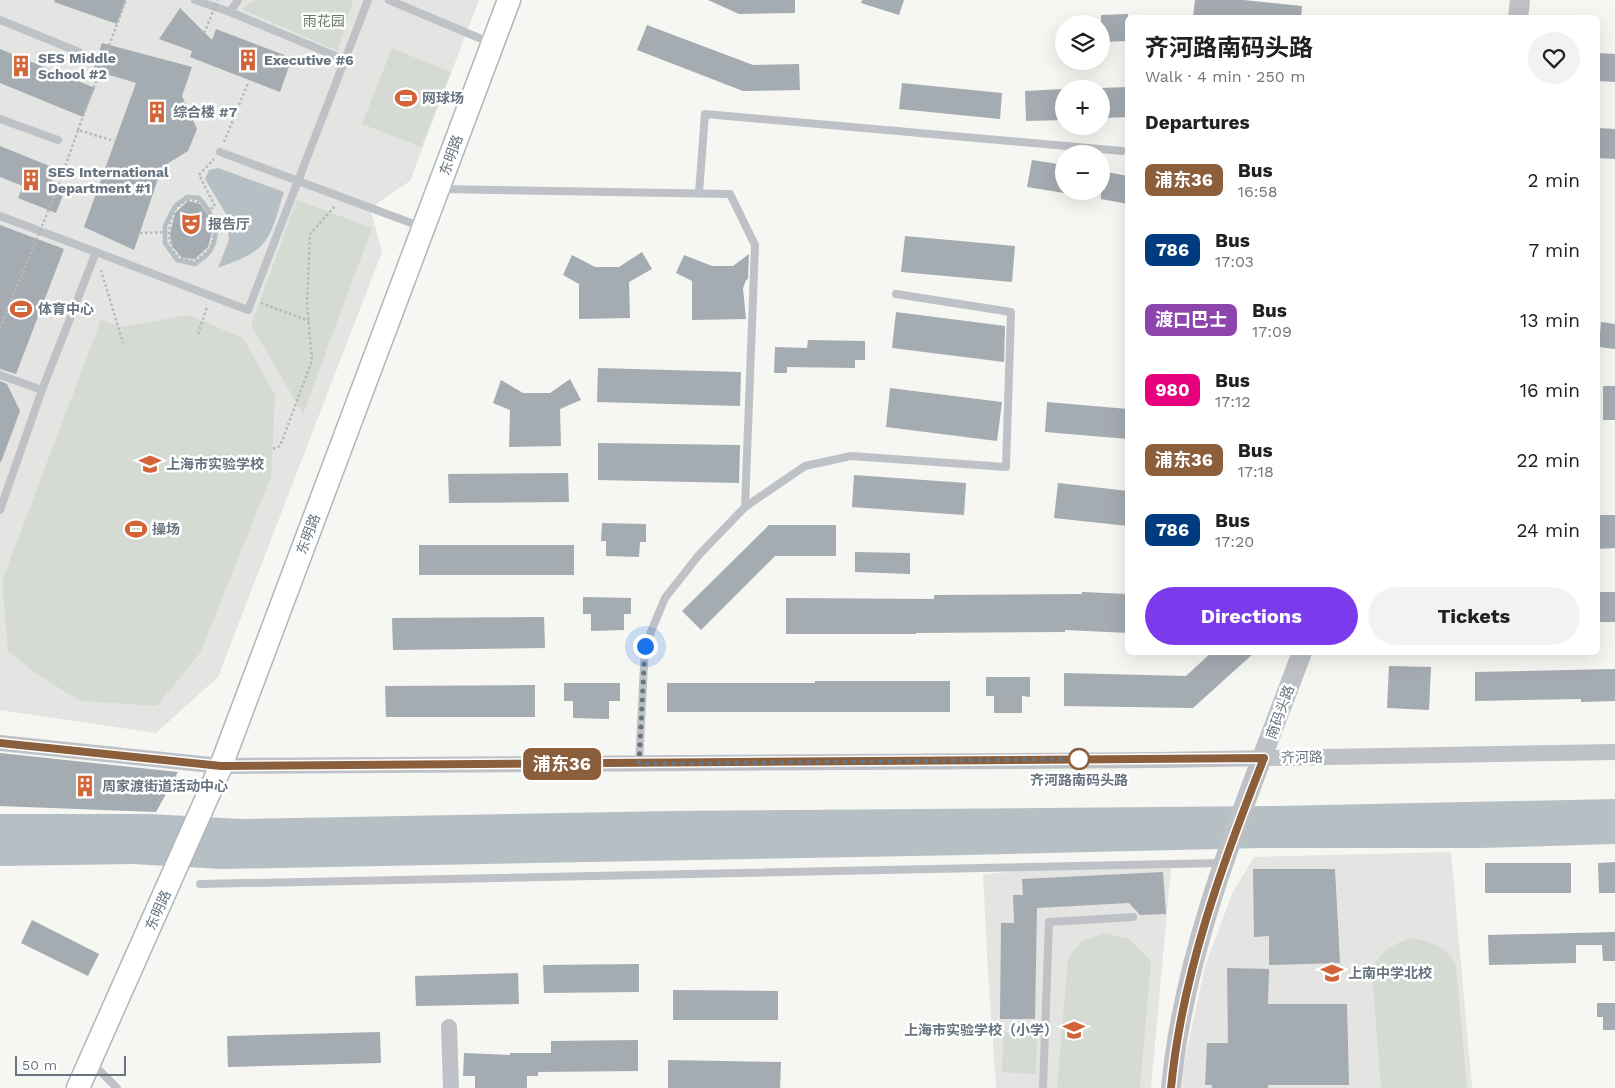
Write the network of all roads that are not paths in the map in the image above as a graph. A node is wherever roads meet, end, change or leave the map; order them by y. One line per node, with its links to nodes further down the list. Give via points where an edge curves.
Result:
1 (196, 0): 8 (lane)
2 (238, 0): 8 (lane)
3 (368, 0): 13 (lane)
4 (389, 0): 7 (lane)
5 (509, 0): 11 (main road, 东明路)
6 (1520, 0): 9 (street)
7 (408, 4): 11 (lane)
8 (230, 12): 13 (lane)
9 (1518, 15)
10 (0, 20): 12 (lane)
11 (492, 43): 19 (main road, 东明路)
12 (78, 52)
13 (345, 60): 18 (lane)
14 (0, 119): 15 (lane)
15 (58, 140)
16 (1122, 151): 20 (lane, via 705,114)
17 (220, 152): 18 (lane)
18 (298, 181): 22 (lane); 23 (lane, via 248,310)
19 (438, 190): 20 (lane); 22 (main road, 东明路)
20 (699, 193): 28 (lane, via 730,194 755,245)
21 (0, 216): 23 (lane)
22 (424, 228): 35 (main road, 东明路)
23 (96, 252): 26 (lane)
24 (896, 294): 28 (lane, via 1011,312 1006,467 852,456 805,466)
25 (0, 375): 26 (lane)
26 (42, 390): 27 (lane)
27 (2, 500): 29 (lane)
28 (745, 507): 34 (lane, via 698,556 665,598 645,646)
29 (0, 510)
30 (1301, 655): 33 (street, 南码头路)
31 (0, 743): 35 (street, 齐河路)
32 (1615, 752): 33 (street, 齐河路)
33 (1264, 758): 34 (street, 齐河路); 36 (street, 南码头路)
34 (639, 764): 35 (street, 齐河路)
35 (221, 766): 40 (main road, 东明路)
36 (1224, 863): 37 (lane); 45 (street, 南码头路, via 1185,1004)
37 (200, 884)
38 (1133, 917): 44 (lane, via 1049,922)
39 (449, 1027): 43 (street)
40 (90, 1061): 41 (main road, 东明路); 42 (lane)
41 (78, 1088)
42 (117, 1088)
43 (451, 1088)
44 (1043, 1088)
45 (1171, 1088)

